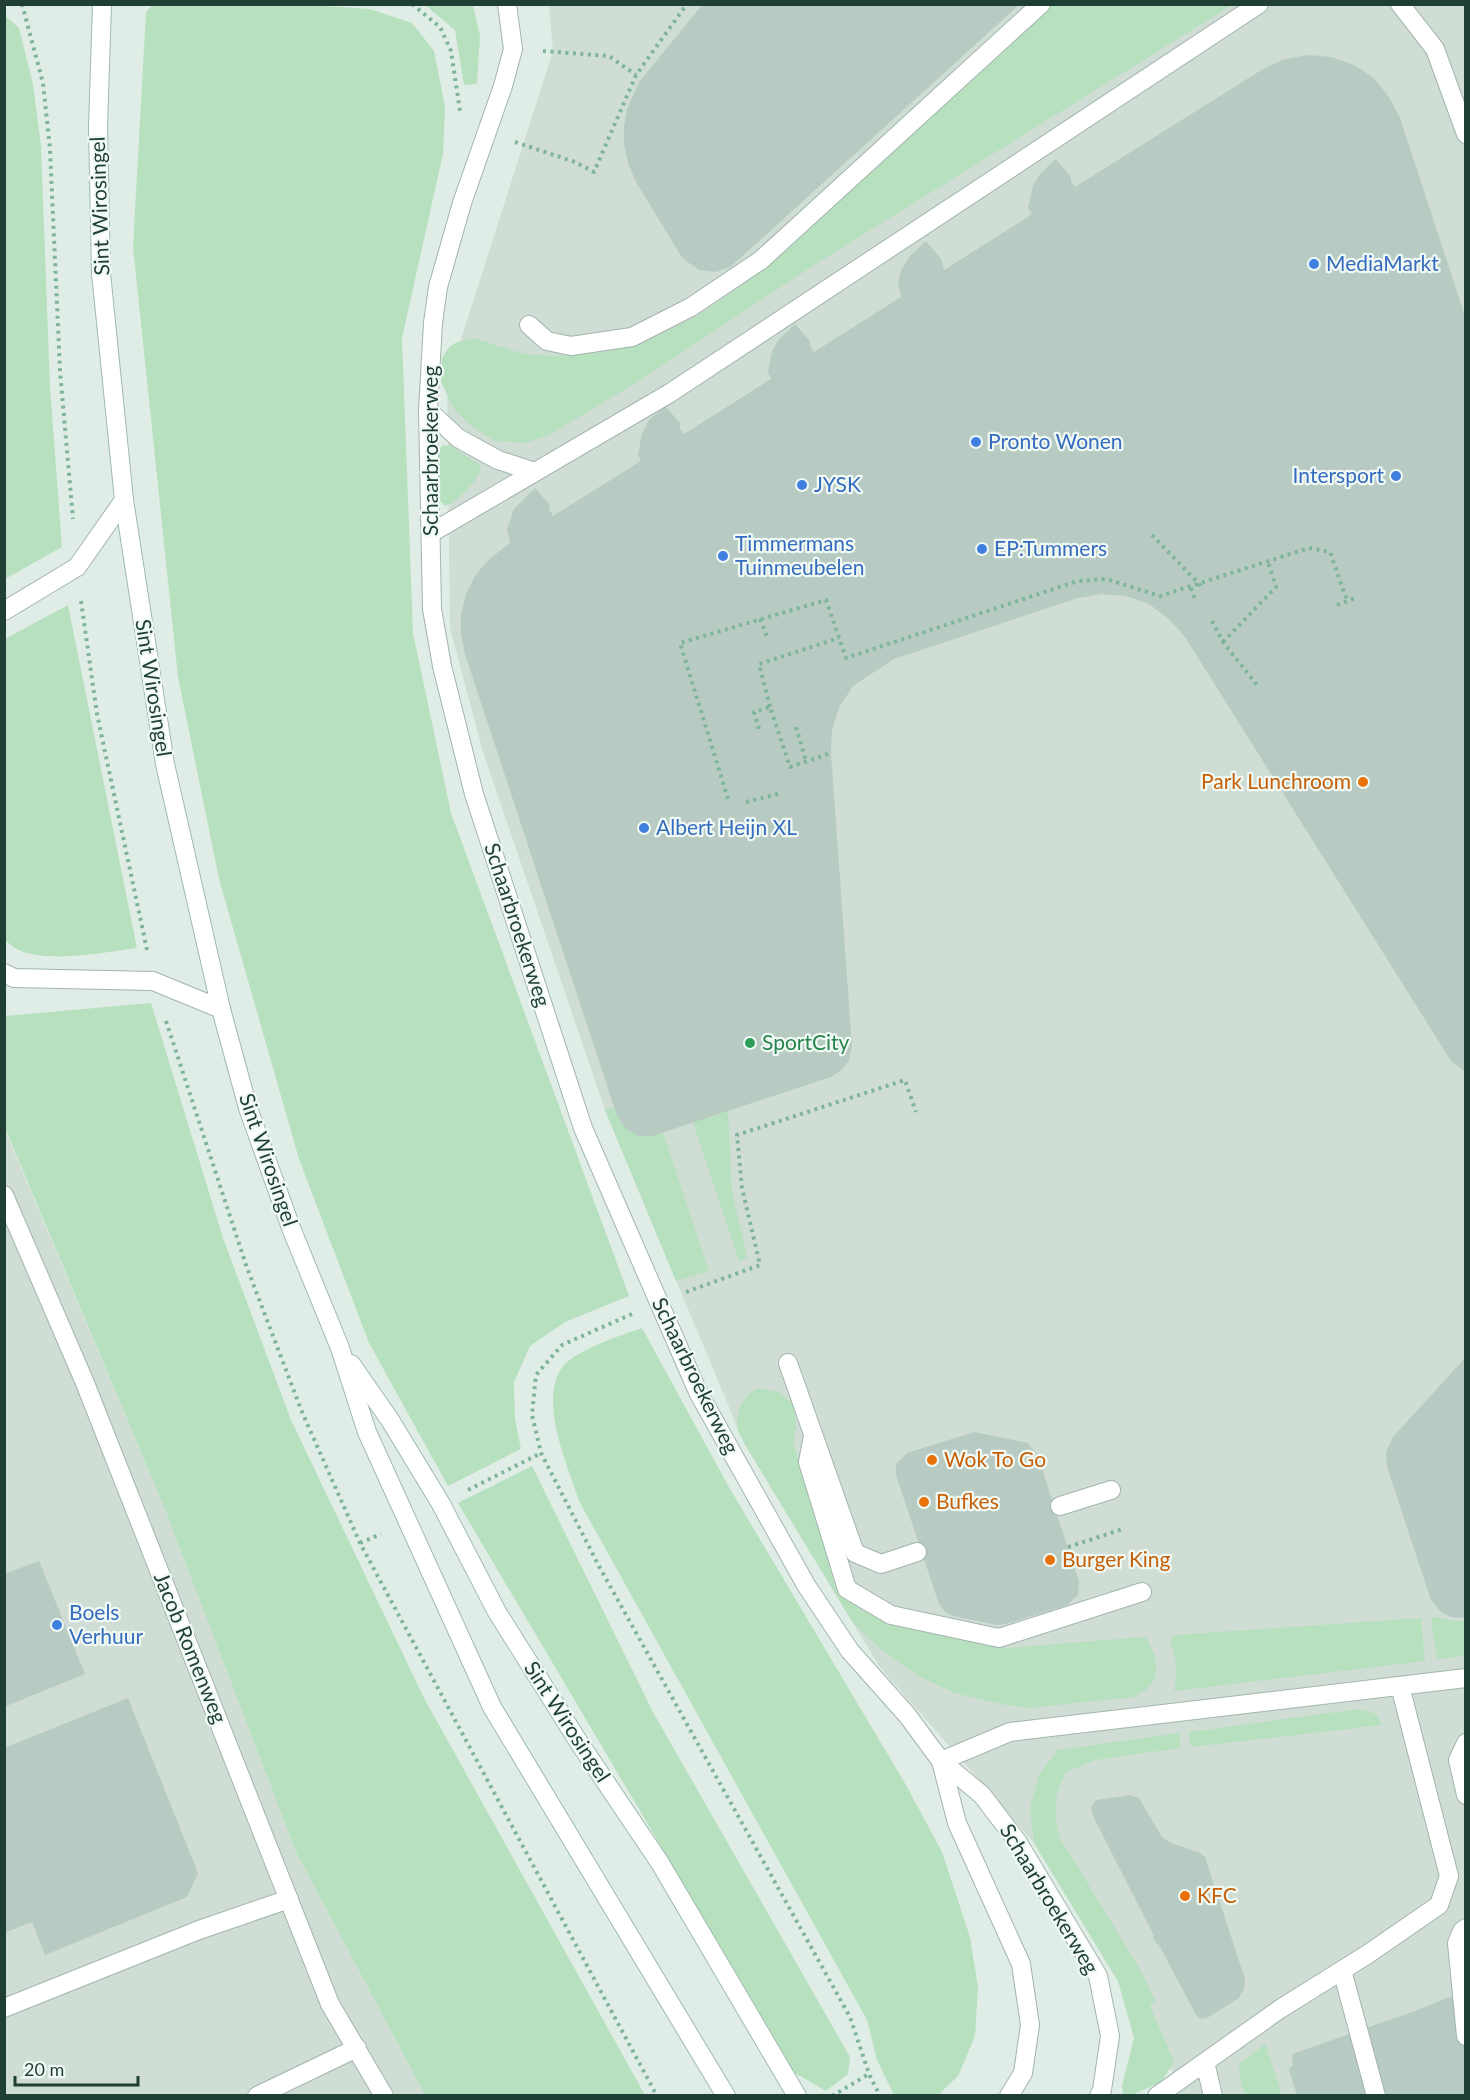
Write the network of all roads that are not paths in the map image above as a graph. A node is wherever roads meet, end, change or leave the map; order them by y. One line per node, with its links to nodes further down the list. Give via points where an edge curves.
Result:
1 (102, 4): 10 (street, Sint Wirosingel, via 98,127 101,273)
2 (507, 4): 8 (street, Schaarbroekerweg, via 513,49 438,287)
3 (1041, 4): 7 (street, via 761,261 691,307 632,337 571,346 547,341)
4 (1259, 4): 9 (street, via 680,386)
5 (1400, 4): 6 (street, via 1435,49)
6 (1466, 134)
7 (529, 325)
8 (428, 410): 9 (street, via 458,438 498,460); 11 (street, Schaarbroekerweg)
9 (535, 472): 11 (street)
10 (124, 500): 12 (street, via 77,567); 14 (street, Sint Wirosingel, via 165,764)
11 (431, 533): 26 (street, Schaarbroekerweg, via 432,609 474,794 583,1128 698,1392 807,1585 850,1651 907,1715)
12 (4, 611)
13 (4, 974): 14 (street, via 14,978 153,981)
14 (221, 1009): 16 (street, Sint Wirosingel, via 248,1108)
15 (4, 1195): 28 (street, Jacob Romenweg, via 85,1383)
16 (340, 1348): 37 (street, Sint Wirosingel, via 367,1432 492,1707); 38 (street, Sint Wirosingel, via 396,1429 441,1504 497,1612 660,1863)
17 (788, 1363): 18 (street)
18 (813, 1436): 21 (street, via 855,1553 881,1564); 22 (street, via 808,1462 847,1589 891,1615 999,1638)
19 (1111, 1490): 20 (street)
20 (1060, 1506)
21 (917, 1552)
22 (1142, 1592)
23 (1466, 1678): 24 (street)
24 (1400, 1686): 26 (street, via 1010,1732); 30 (street, via 1449,1876 1439,1905)
25 (1466, 1743): 27 (street, via 1458,1760)
26 (941, 1761): 39 (street, Schaarbroekerweg, via 957,1823 1021,1964 1030,2025 1023,2073); 40 (street, Schaarbroekerweg, via 982,1795 1017,1841 1098,1976 1110,2036)
27 (1466, 1795)
28 (289, 1899): 31 (street); 33 (street, Jacob Romenweg, via 330,2004)
29 (1466, 1928): 32 (street, via 1457,1943)
30 (1342, 1970): 34 (street); 43 (street)
31 (4, 2008)
32 (1466, 2036)
33 (357, 2048): 35 (street); 36 (street, Jacob Romenweg)
34 (1204, 2062): 41 (street); 42 (street)
35 (257, 2096)
36 (384, 2096)
37 (726, 2096)
38 (797, 2096)
39 (1009, 2096)
40 (1099, 2096)
41 (1157, 2096)
42 (1213, 2096)
43 (1376, 2096)

